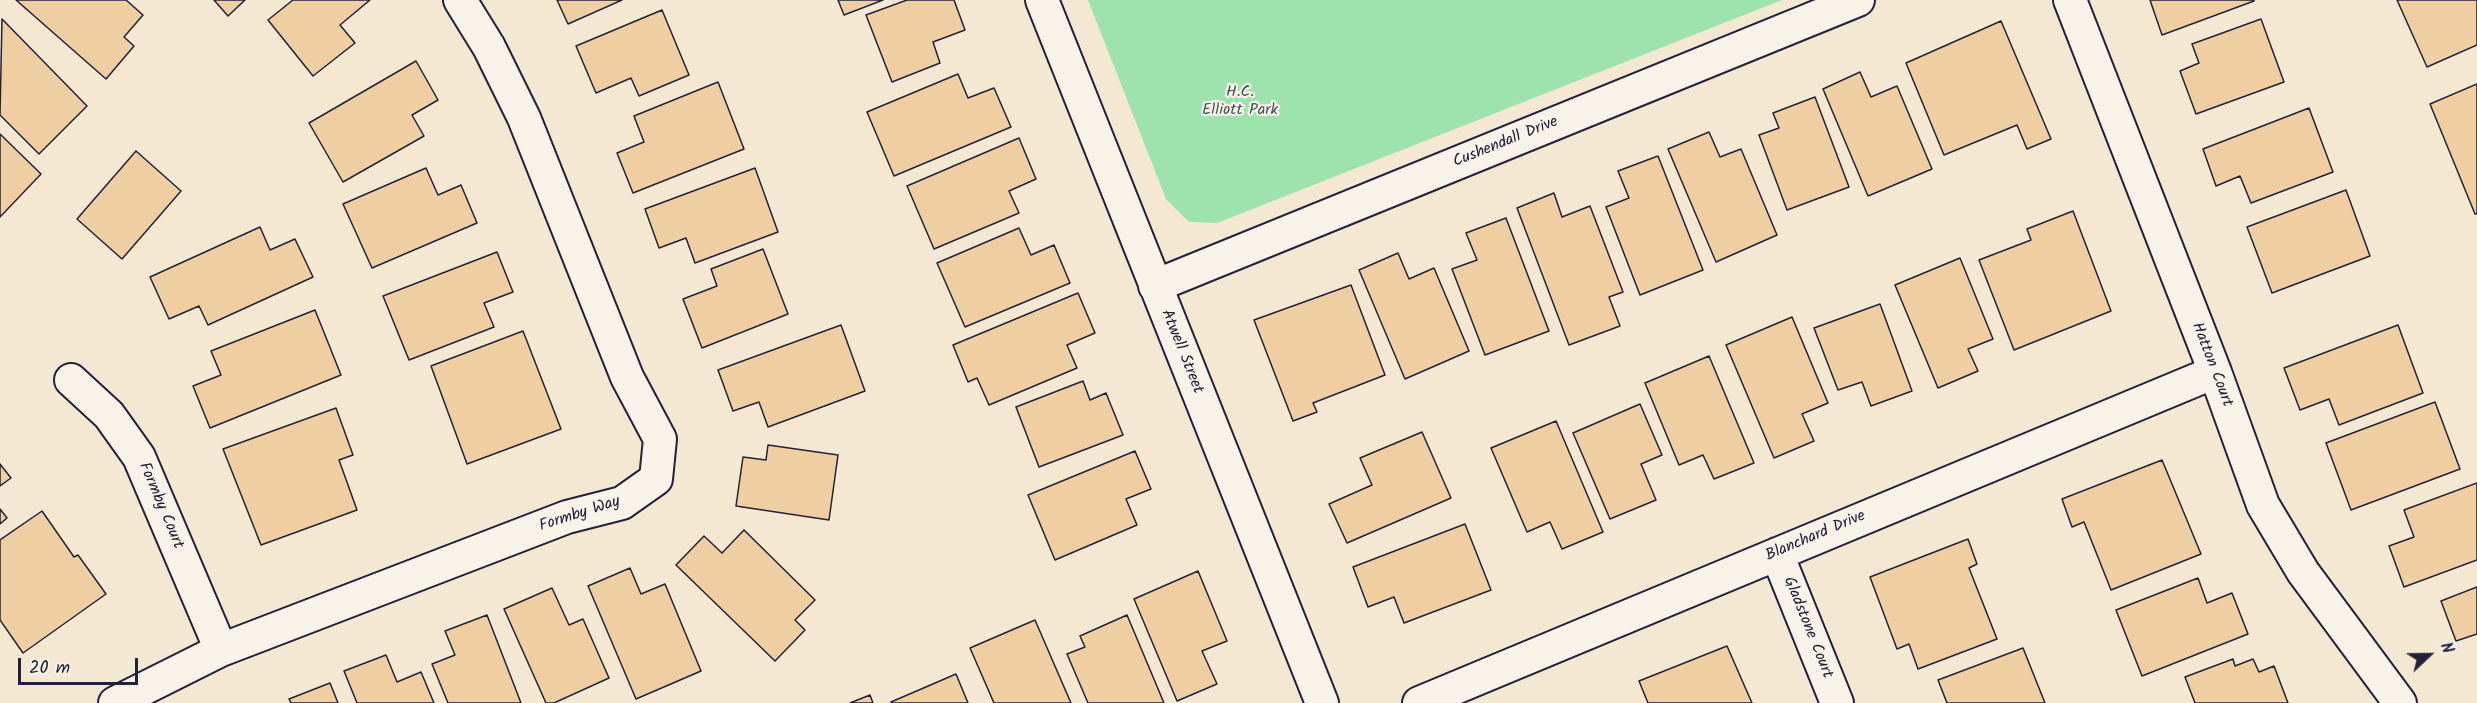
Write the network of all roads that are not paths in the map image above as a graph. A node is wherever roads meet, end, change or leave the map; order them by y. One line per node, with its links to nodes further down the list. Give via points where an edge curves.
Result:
1 (460, 0): 9 (street, Formby Way, via 489,47 524,118 627,377 660,439 656,479 622,503 567,517)
2 (1042, 0): 5 (street, Atwell Street)
3 (1857, 0): 5 (street, Cushendall Drive)
4 (2070, 0): 6 (street, Hatton Court)
5 (1155, 286): 11 (street, Atwell Street)
6 (2215, 372): 8 (street, Blanchard Drive); 14 (street, Hatton Court, via 2263,505 2303,572)
7 (71, 380): 9 (street, Formby Court, via 109,415 139,457)
8 (1777, 554): 12 (street, Blanchard Drive); 13 (street, Gladstone Court)
9 (221, 650): 10 (street, Formby Way)
10 (115, 703)
11 (1322, 703)
12 (1419, 703)
13 (1837, 703)
14 (2400, 703)

